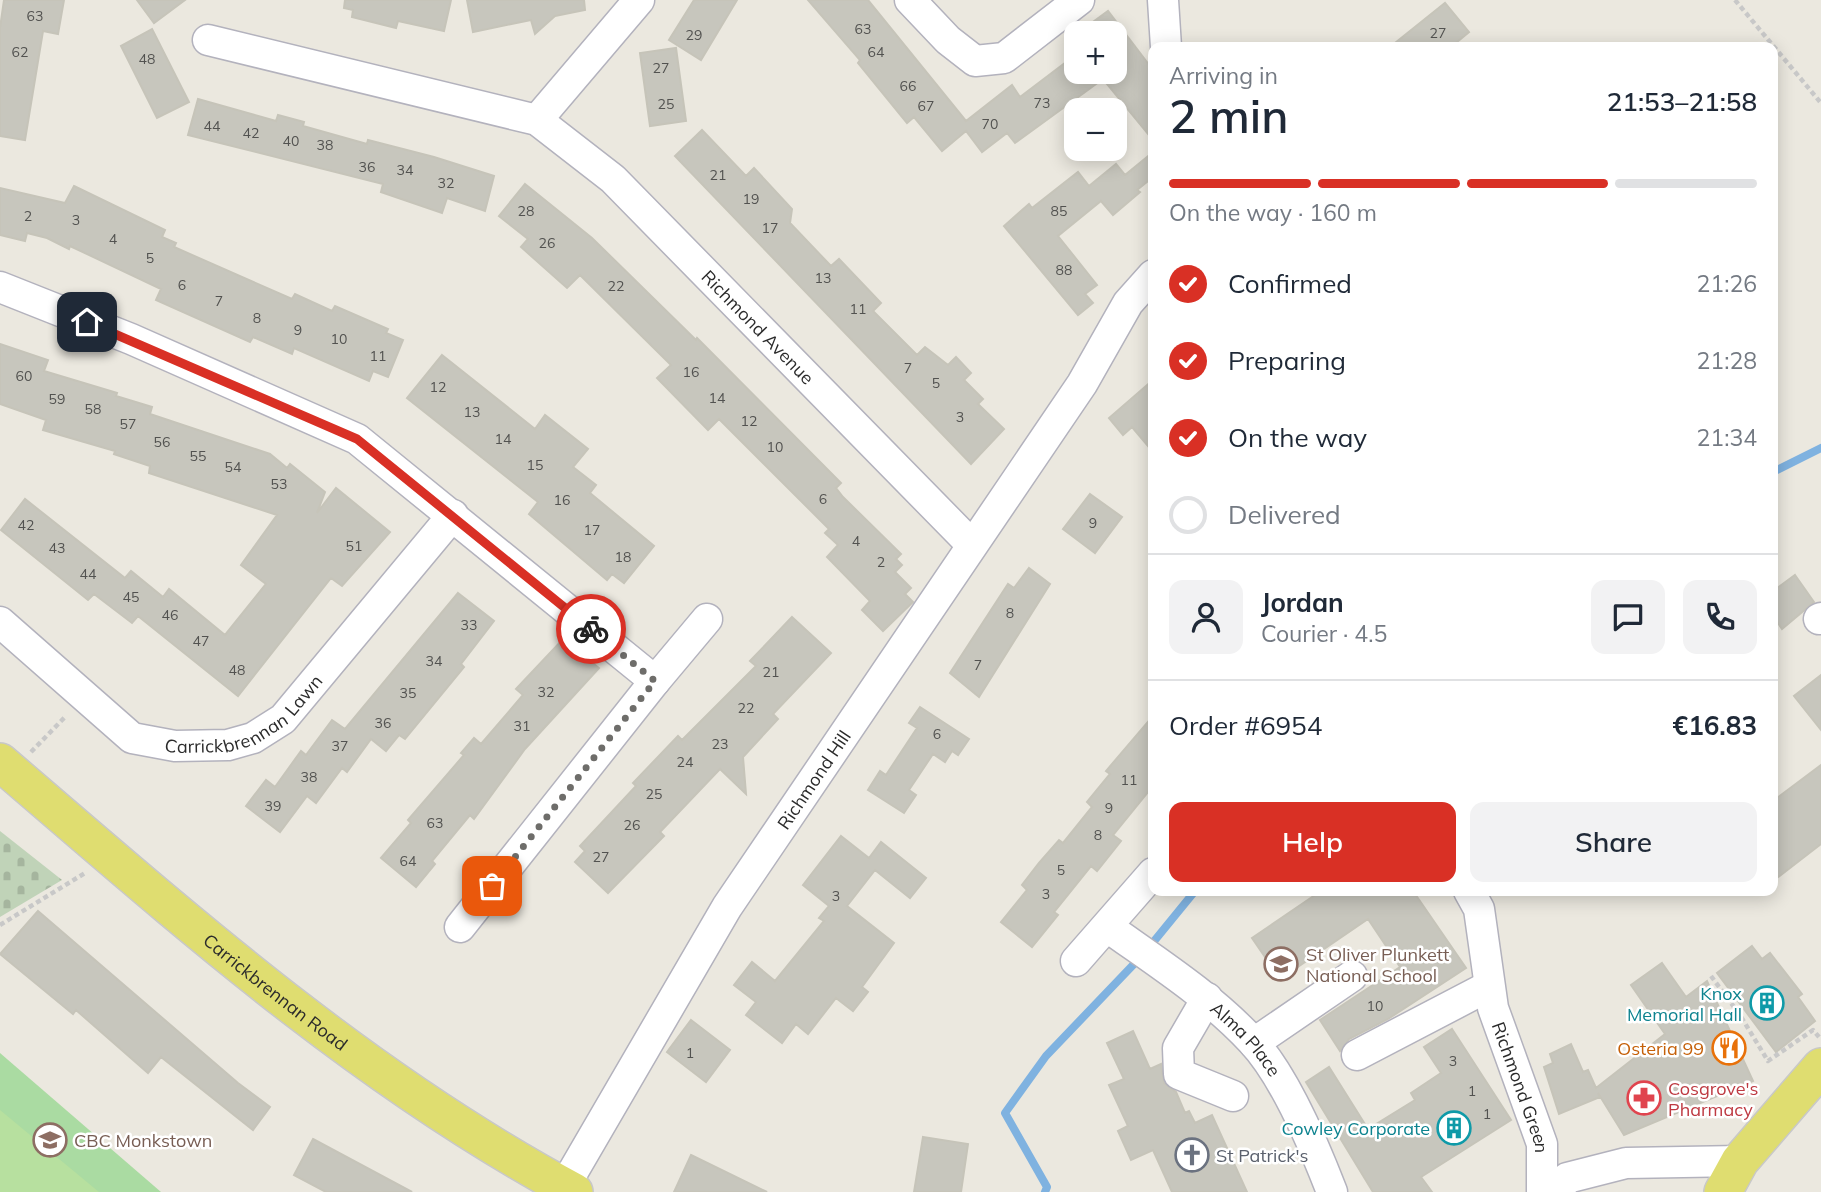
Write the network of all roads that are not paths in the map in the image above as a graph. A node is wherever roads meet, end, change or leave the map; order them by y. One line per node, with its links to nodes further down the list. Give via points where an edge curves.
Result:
1 (639, 0): 7 (street)
2 (910, 0): 3 (street, via 975,61 1004,58)
3 (1079, 0)
4 (1163, 0): 6 (street)
5 (208, 40): 7 (street, Richmond Avenue)
6 (1166, 42)
7 (537, 120): 11 (street, Richmond Avenue, via 613,179)
8 (1148, 281): 11 (street, Richmond Hill, via 1128,303 1082,384)
9 (0, 287): 10 (street, via 357,439)
10 (453, 515): 13 (street, Carrickbrennan Lawn, via 283,719 228,745 174,746 132,738); 14 (street)
11 (971, 544): 29 (street, Richmond Hill, via 727,907)
12 (707, 619): 14 (street)
13 (0, 622)
14 (655, 681): 18 (street)
15 (6, 767): 29 (main road, Carrickbrennan Road, via 167,906 364,1061 425,1105)
16 (1148, 879): 19 (street)
17 (1472, 896): 22 (street, Richmond Green, via 1479,909)
18 (460, 927)
19 (1109, 928): 20 (street); 23 (street, Alma Place)
20 (1076, 961)
21 (1352, 976): 24 (street)
22 (1489, 986): 25 (street); 31 (street, Richmond Green, via 1542,1144)
23 (1207, 998): 24 (street, Alma Place); 27 (street, via 1178,1048 1179,1074)
24 (1254, 1042): 30 (street, Alma Place, via 1317,1154)
25 (1357, 1055)
26 (1821, 1067): 28 (main road)
27 (1233, 1096)
28 (1732, 1177): 32 (street, via 1626,1163 1567,1178)
29 (569, 1189)
30 (1332, 1192)
31 (1542, 1192)
32 (1557, 1192)

